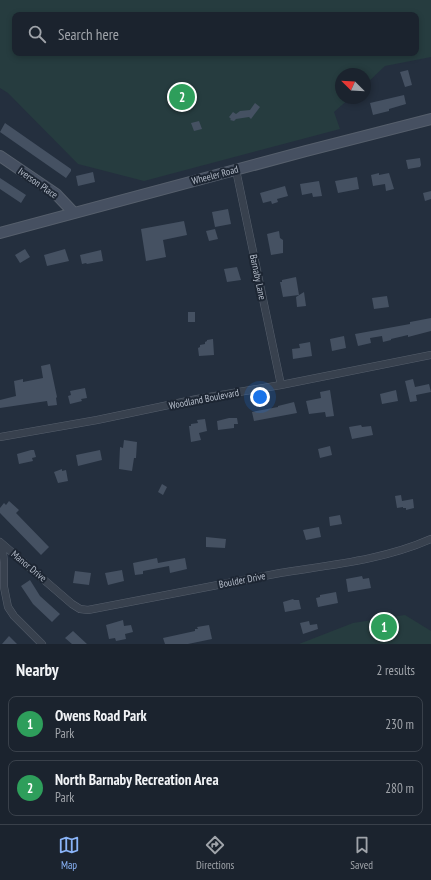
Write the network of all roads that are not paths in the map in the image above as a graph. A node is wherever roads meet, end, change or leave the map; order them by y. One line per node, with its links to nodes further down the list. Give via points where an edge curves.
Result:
1 (431, 119): 3 (main road, Wheeler Road)
2 (0, 156): 4 (main road, Iverson Place, via 56,194)
3 (236, 170): 4 (main road, Wheeler Road); 7 (street, Barnaby Lane)
4 (74, 213): 5 (main road, Wheeler Road)
5 (0, 233)
6 (431, 355): 7 (street, Woodland Boulevard)
7 (281, 385): 8 (street, Woodland Boulevard)
8 (0, 437)
9 (431, 540): 11 (street, Boulder Drive, via 352,562 88,610 76,607)
10 (1, 543): 11 (street, Manor Drive); 12 (street, via 8,607)
11 (57, 591)
12 (42, 644)

